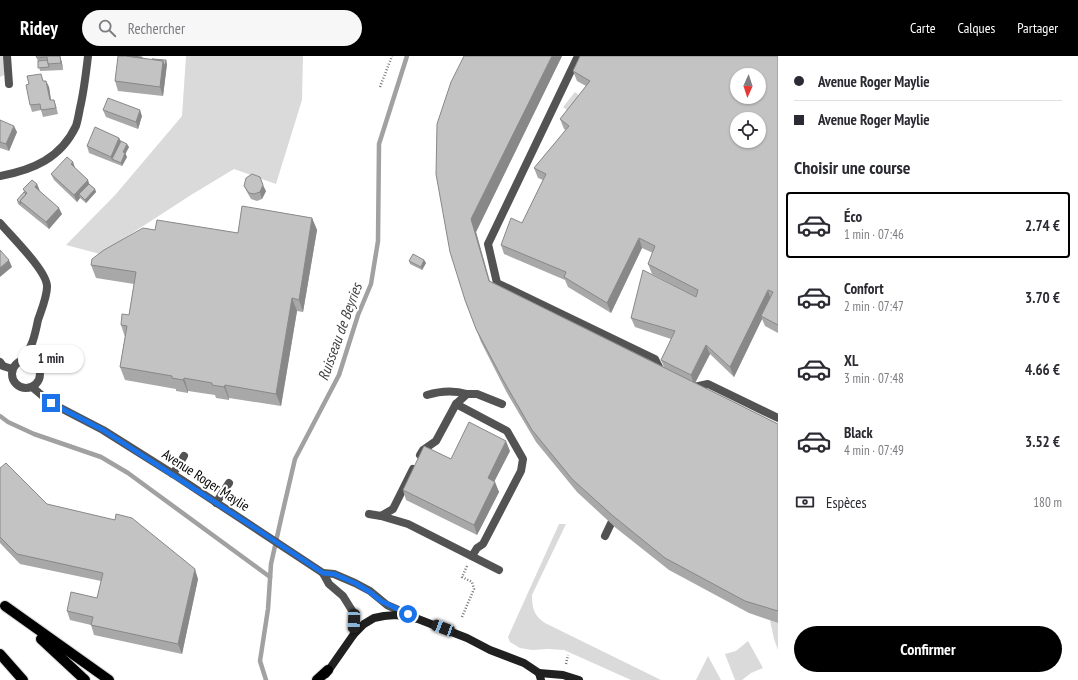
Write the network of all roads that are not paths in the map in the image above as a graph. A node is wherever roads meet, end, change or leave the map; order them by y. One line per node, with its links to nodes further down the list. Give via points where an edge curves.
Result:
1 (7, 56): 4 (street)
2 (88, 56): 5 (street, via 76,125 65,144 52,158 29,169)
3 (578, 56): 10 (street, via 488,244 496,283 655,360 661,371)
4 (9, 84)
5 (0, 176)
6 (0, 223): 7 (street, via 44,275 47,287 33,341)
7 (23, 360): 9 (street); 12 (street, via 32,361 40,372 39,381)
8 (0, 362): 9 (street)
9 (12, 369): 12 (street, via 12,379 18,387)
10 (672, 377)
11 (683, 382): 17 (street, via 694,388 708,384)
12 (32, 387): 19 (street, Avenue Roger Maylie, via 51,403 103,430)
13 (467, 394): 14 (street, via 457,391); 15 (street); 16 (street, via 476,394)
14 (427, 395)
15 (456, 404): 23 (street, via 436,441 423,450); 28 (street, via 507,432 522,459 521,471 483,544)
16 (502, 404)
17 (778, 418)
18 (184, 456): 19 (street)
19 (173, 474): 21 (street, Avenue Roger Maylie)
20 (229, 484): 21 (street)
21 (216, 503): 30 (street, Avenue Roger Maylie)
22 (618, 508): 27 (street)
23 (393, 509): 25 (street); 26 (street)
24 (369, 514): 25 (street)
25 (381, 516): 26 (street)
26 (408, 524): 28 (street)
27 (605, 536)
28 (472, 556): 29 (street)
29 (499, 570)
30 (323, 573): 32 (street, Avenue Roger Maylie, via 334,574 359,585 387,605); 33 (street, Avenue Roger Maylie, via 329,584 344,596 353,612)
31 (3, 603): 38 (main road); 39 (main road)
32 (418, 619): 33 (street, via 396,615 374,618); 36 (street, via 524,663)
33 (354, 634): 35 (street)
34 (0, 654): 37 (main road)
35 (328, 670): 40 (main road); 41 (street)
36 (540, 677): 42 (street, via 563,675)
37 (23, 680)
38 (85, 680)
39 (109, 680)
40 (317, 680)
41 (322, 680)
42 (579, 680)

